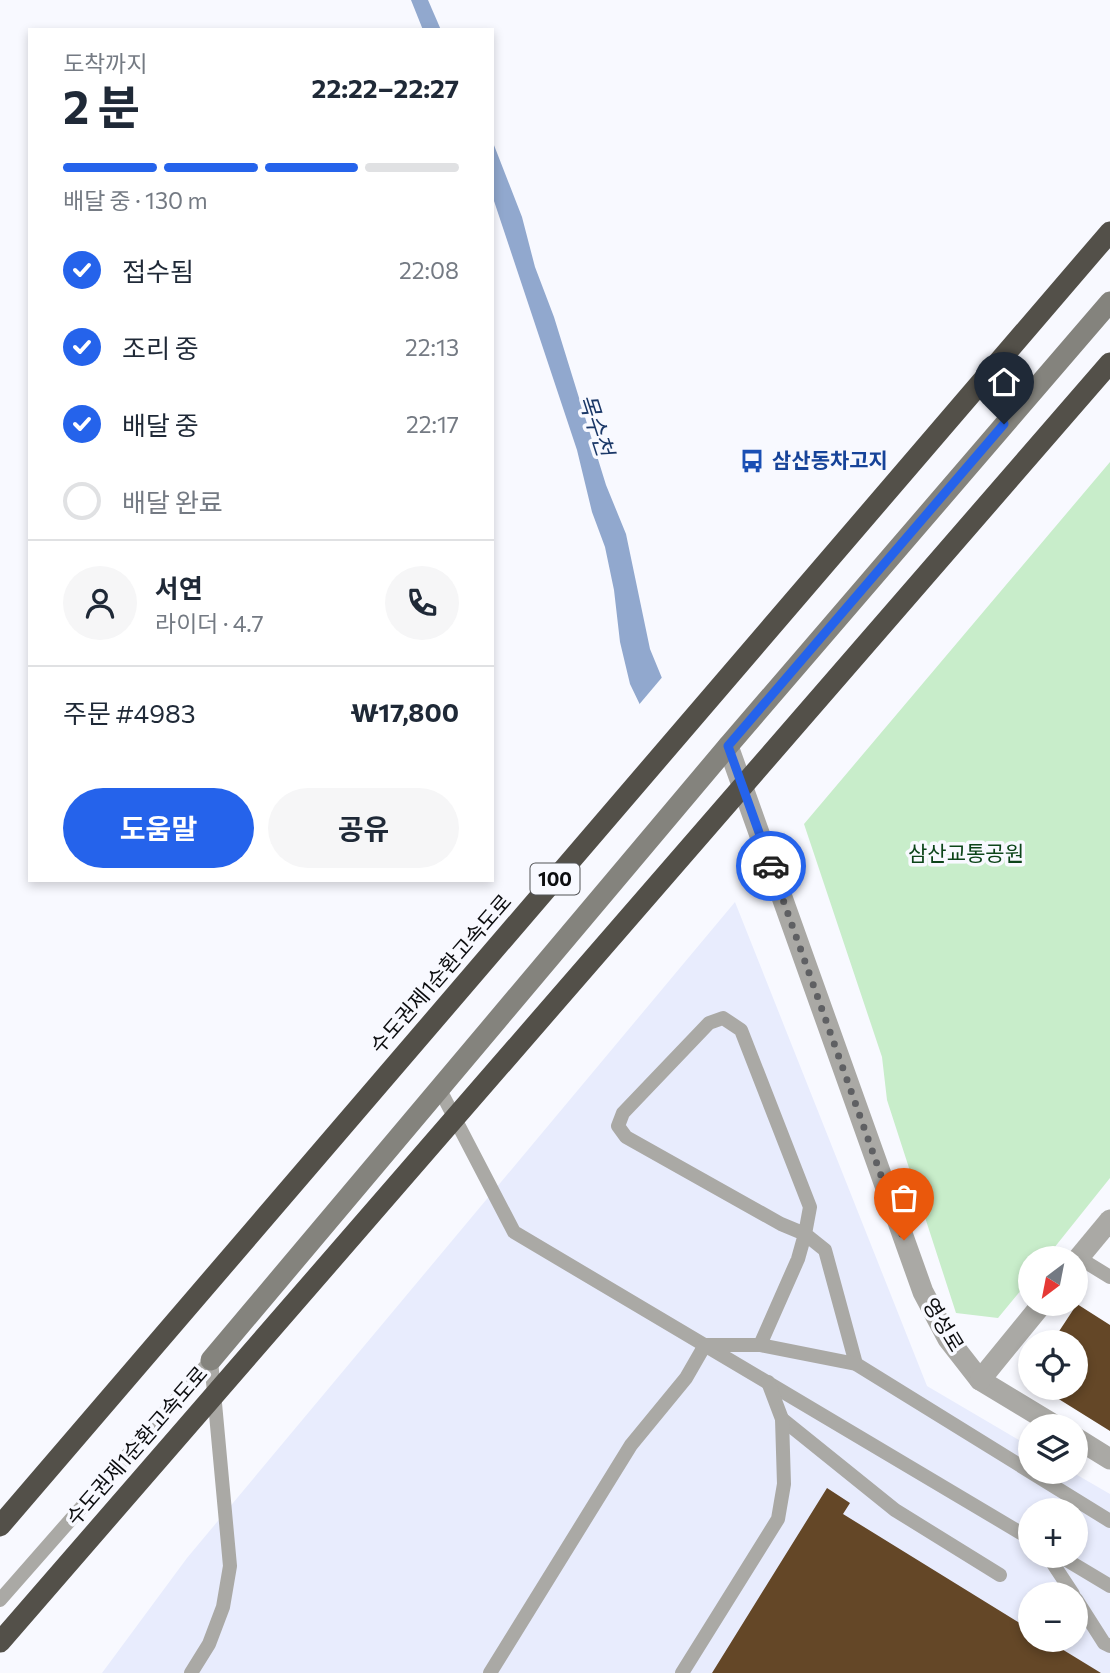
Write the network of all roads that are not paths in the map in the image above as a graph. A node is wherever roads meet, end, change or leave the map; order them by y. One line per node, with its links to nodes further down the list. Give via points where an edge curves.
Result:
1 (1110, 232): 23 (highway, 수도권제1순환고속도로 / 100)
2 (1110, 302): 4 (street)
3 (1110, 363): 30 (highway, 수도권제1순환고속도로, bridge)
4 (728, 746): 5 (street); 16 (street, 영성로, via 923,1292 948,1339)
5 (439, 1088): 12 (lane, via 514,1232); 14 (street)
6 (1110, 1220): 8 (street)
7 (805, 1234): 7 (lane, via 810,1206 741,1030 723,1018 709,1023 624,1113 618,1126 626,1138); 13 (lane); 15 (lane, via 825,1250)
8 (1088, 1247)
9 (1088, 1265): 10 (lane)
10 (1110, 1277)
11 (1032, 1316): 16 (street)
12 (705, 1345): 13 (lane); 17 (lane); 33 (lane, via 686,1378 631,1445)
13 (760, 1345): 15 (lane)
14 (211, 1360): 28 (lane); 32 (lane, via 230,1566 223,1606 209,1644)
15 (856, 1364): 22 (lane)
16 (980, 1380): 18 (street, 영성로)
17 (768, 1382): 19 (lane); 24 (lane)
18 (1036, 1414)
19 (782, 1419): 26 (lane, via 895,1510); 34 (lane, via 784,1484 778,1519)
20 (1088, 1445): 21 (street)
21 (1110, 1459)
22 (1110, 1521)
23 (0, 1525)
24 (1018, 1531)
25 (1080, 1568): 27 (lane)
26 (1000, 1575)
27 (1110, 1586)
28 (0, 1600)
29 (1088, 1618): 31 (lane)
30 (0, 1642)
31 (1110, 1646)
32 (191, 1673)
33 (490, 1673)
34 (682, 1673)

